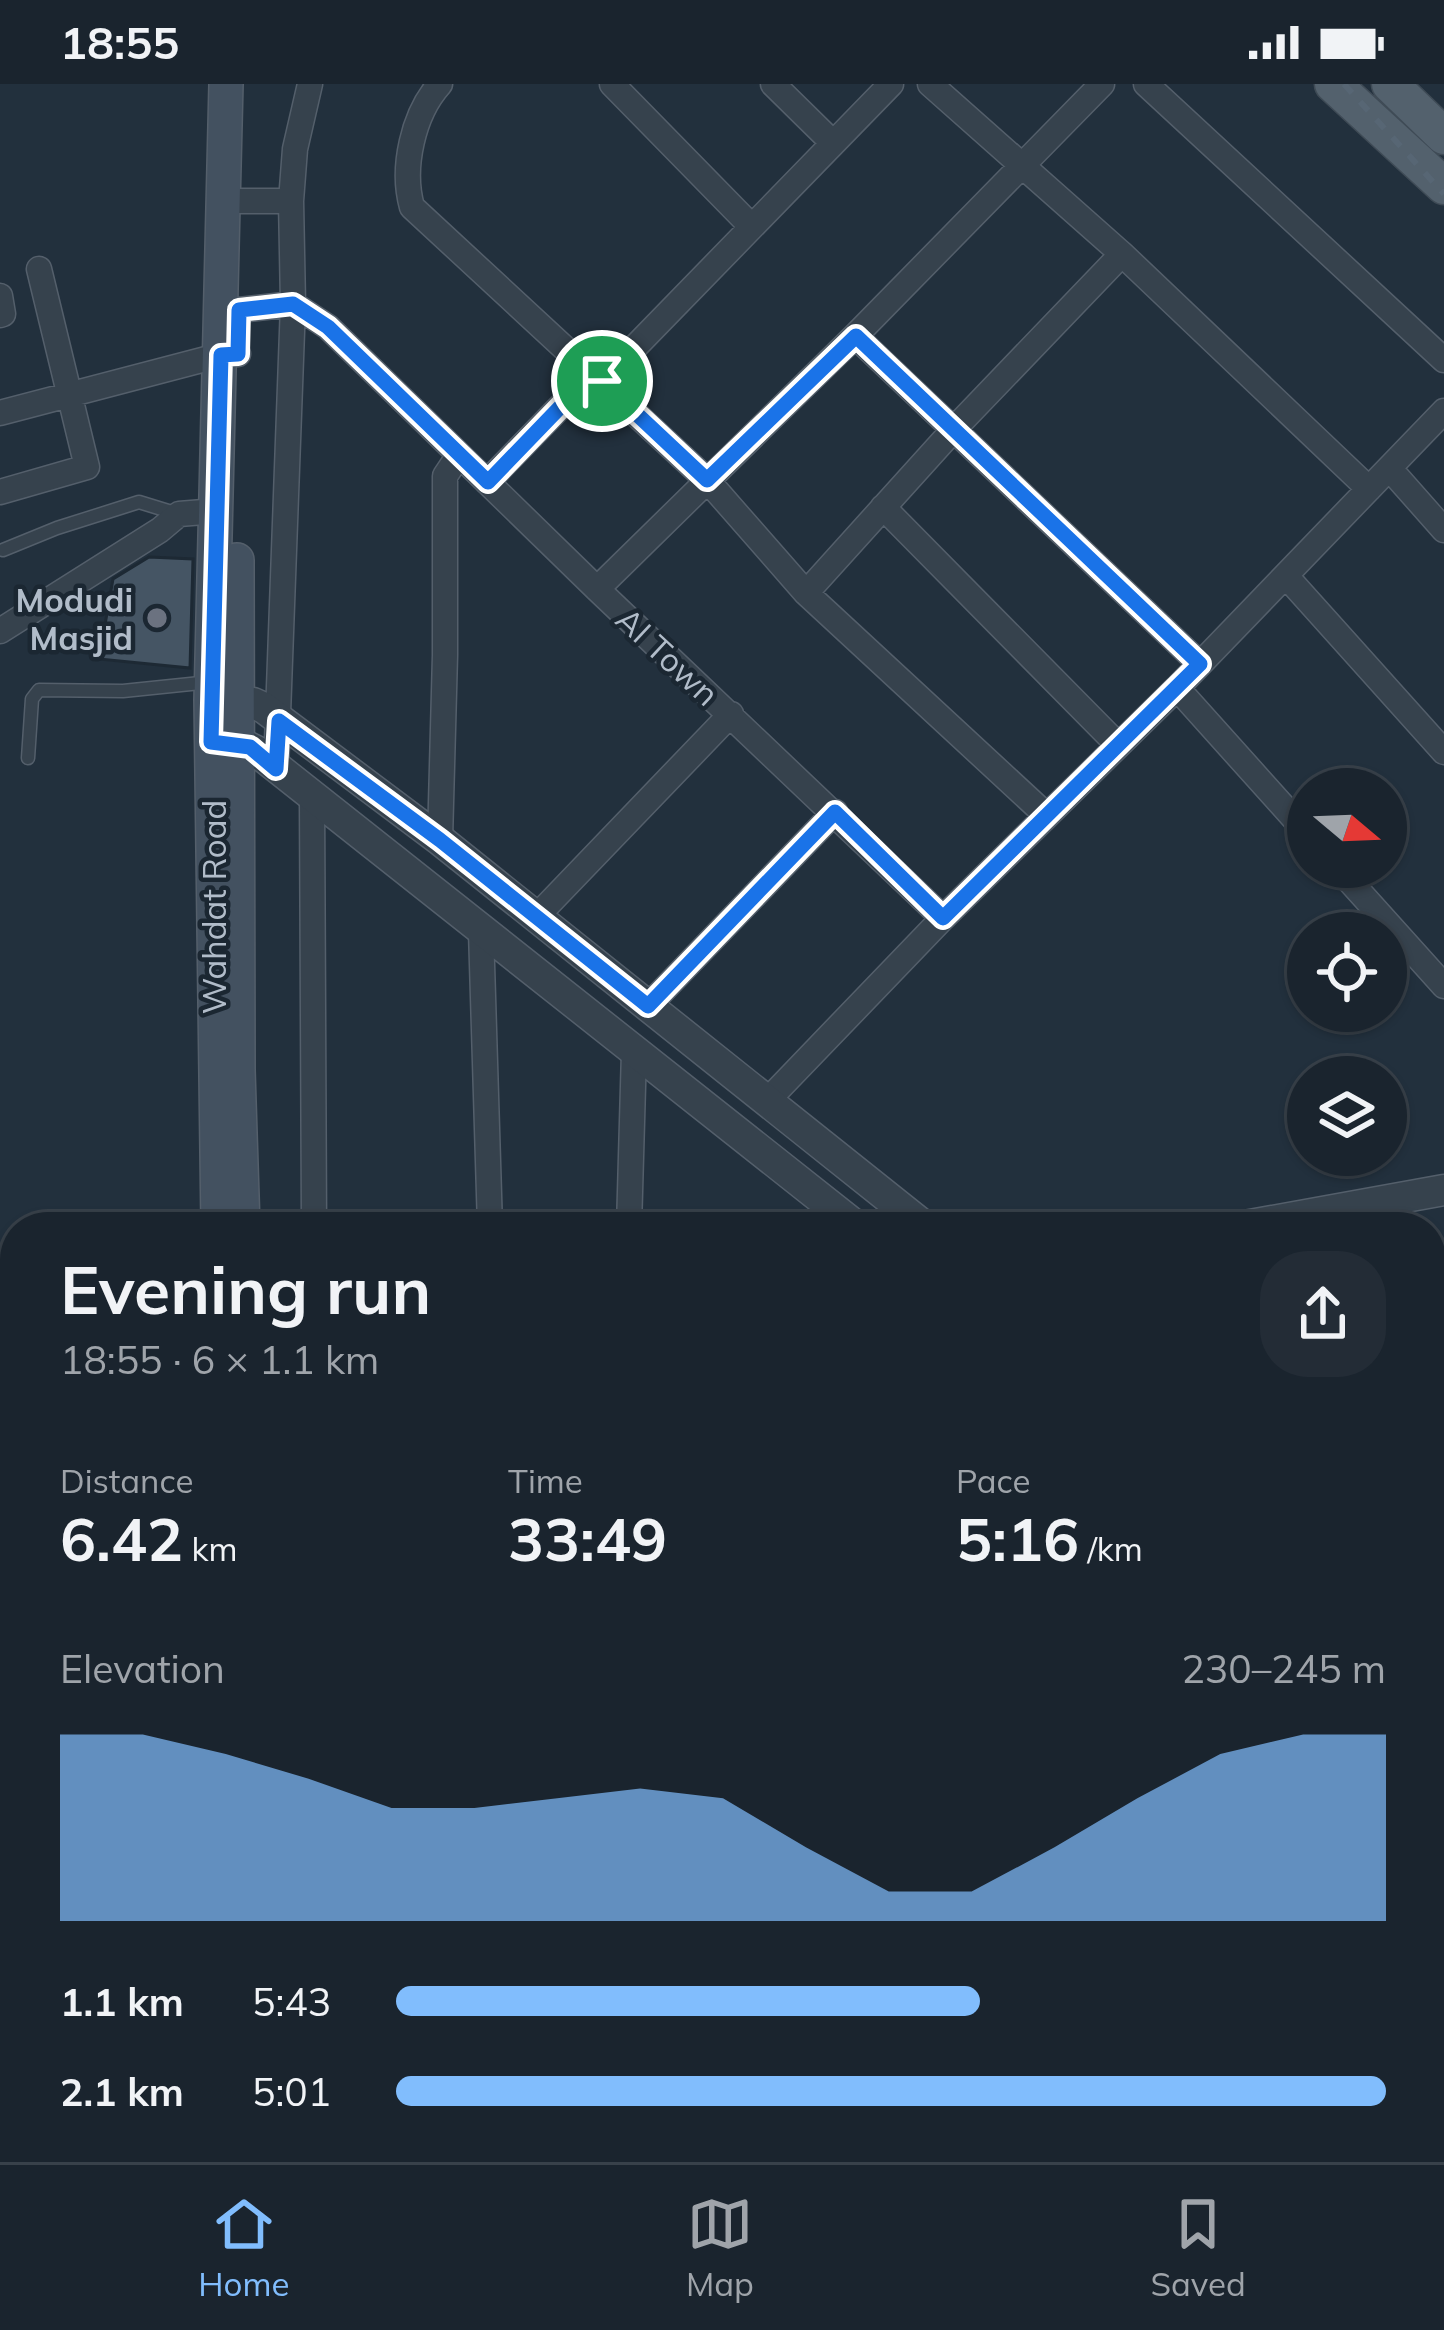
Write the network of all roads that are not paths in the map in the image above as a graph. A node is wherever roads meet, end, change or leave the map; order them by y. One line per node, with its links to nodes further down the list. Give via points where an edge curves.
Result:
1 (226, 84): 18 (main road, Wahdat Road)
2 (244, 84): 18 (main road, Wahdat Road)
3 (310, 84): 17 (street)
4 (440, 84): 29 (street, via 419,119 407,188 412,206)
5 (612, 84): 19 (street)
6 (772, 84): 14 (street)
7 (891, 84): 14 (street)
8 (930, 84): 15 (street)
9 (1102, 84): 15 (street, AI Town)
10 (1146, 84): 28 (street)
11 (1333, 84): 16 (main road)
12 (1390, 84): 13 (main road)
13 (1444, 136)
14 (832, 142): 19 (street)
15 (1020, 166): 20 (street); 26 (street, AI Town)
16 (1444, 186)
17 (290, 201): 18 (street); 23 (street)
18 (233, 202): 24 (main road, Wahdat Road); 27 (main road, Wahdat Road)
19 (752, 226): 29 (street)
20 (1122, 254): 33 (street); 38 (street)
21 (39, 269): 30 (street)
22 (0, 296): 25 (street)
23 (293, 304): 24 (street); 34 (street, via 328,327); 53 (street)
24 (239, 310): 27 (main road, Wahdat Road)
25 (0, 315)
26 (856, 336): 33 (street); 36 (street, AI Town)
27 (229, 354): 30 (street); 41 (main road, Wahdat Road); 51 (main road, Wahdat Road)
28 (1444, 361)
29 (598, 377): 36 (street); 37 (street)
30 (70, 395): 32 (street); 39 (street, via 87,467)
31 (1444, 411): 35 (street)
32 (0, 413)
33 (955, 428): 40 (street); 49 (street)
34 (459, 455): 37 (street); 63 (street, via 445,476)
35 (1390, 469): 38 (street); 43 (street)
36 (707, 480): 46 (street, AI Town); 47 (street)
37 (488, 482): 46 (street)
38 (1369, 489): 45 (street)
39 (0, 492)
40 (884, 507): 47 (street); 55 (street)
41 (216, 511): 42 (street); 51 (main road, Wahdat Road)
42 (179, 514): 44 (lane, via 140,502); 48 (street)
43 (1444, 530)
44 (2, 550)
45 (1286, 576): 49 (street); 56 (street)
46 (597, 589): 52 (street, AI Town)
47 (806, 593): 62 (street)
48 (0, 631)
49 (1200, 664): 50 (street)
50 (1177, 688): 55 (street); 60 (street)
51 (219, 694): 53 (street, via 259,705); 54 (main road, Wahdat Road); 57 (lane, via 39,690)
52 (731, 715): 61 (street, AI Town); 65 (street)
53 (279, 721): 58 (street); 63 (street)
54 (224, 743): 58 (street, via 250,747); 75 (main road, Wahdat Road); 76 (main road, Wahdat Road)
55 (1118, 745): 62 (street)
56 (1444, 752)
57 (28, 758)
58 (276, 769): 59 (street)
59 (312, 797): 67 (street); 77 (street)
60 (1287, 811)
61 (835, 812): 66 (street, AI Town); 69 (street)
62 (1046, 815): 66 (street)
63 (440, 840): 65 (street)
64 (1357, 888): 68 (street)
65 (536, 917): 69 (street)
66 (943, 918): 73 (street)
67 (481, 931): 70 (street); 78 (street)
68 (1441, 976)
69 (648, 1006): 71 (street)
70 (634, 1051): 72 (street); 79 (street)
71 (718, 1061): 72 (street); 73 (street)
72 (691, 1096): 80 (street)
73 (767, 1100): 81 (street)
74 (1444, 1190): 82 (street)
75 (218, 1212)
76 (243, 1212)
77 (314, 1212)
78 (490, 1212)
79 (633, 1212)
80 (838, 1212)
81 (906, 1212)
82 (1322, 1212)

